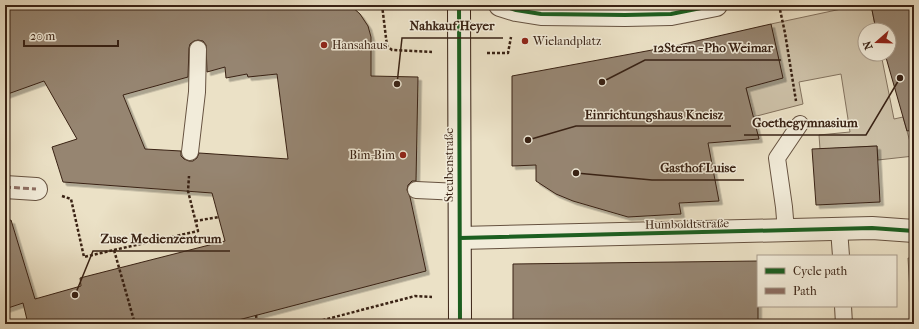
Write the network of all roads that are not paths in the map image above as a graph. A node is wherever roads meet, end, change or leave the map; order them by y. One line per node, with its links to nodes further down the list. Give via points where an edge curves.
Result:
1 (459, 5): 10 (street, Steubenstraße)
2 (500, 5): 3 (street, via 541,14 625,15 671,14)
3 (716, 5)
4 (198, 49): 6 (lane, via 197,92)
5 (800, 124): 12 (lane, via 777,158)
6 (190, 152)
7 (5, 187): 8 (street)
8 (36, 189)
9 (416, 190): 10 (lane)
10 (460, 192): 14 (street, Steubenstraße)
11 (840, 230): 12 (street, Humboldtstraße); 13 (street, Humboldtstraße, via 872,228); 15 (lane)
12 (786, 231): 14 (street, Humboldtstraße)
13 (914, 231)
14 (460, 238): 17 (street, Steubenstraße)
15 (841, 255)
16 (843, 307): 18 (lane)
17 (460, 324)
18 (844, 324)

